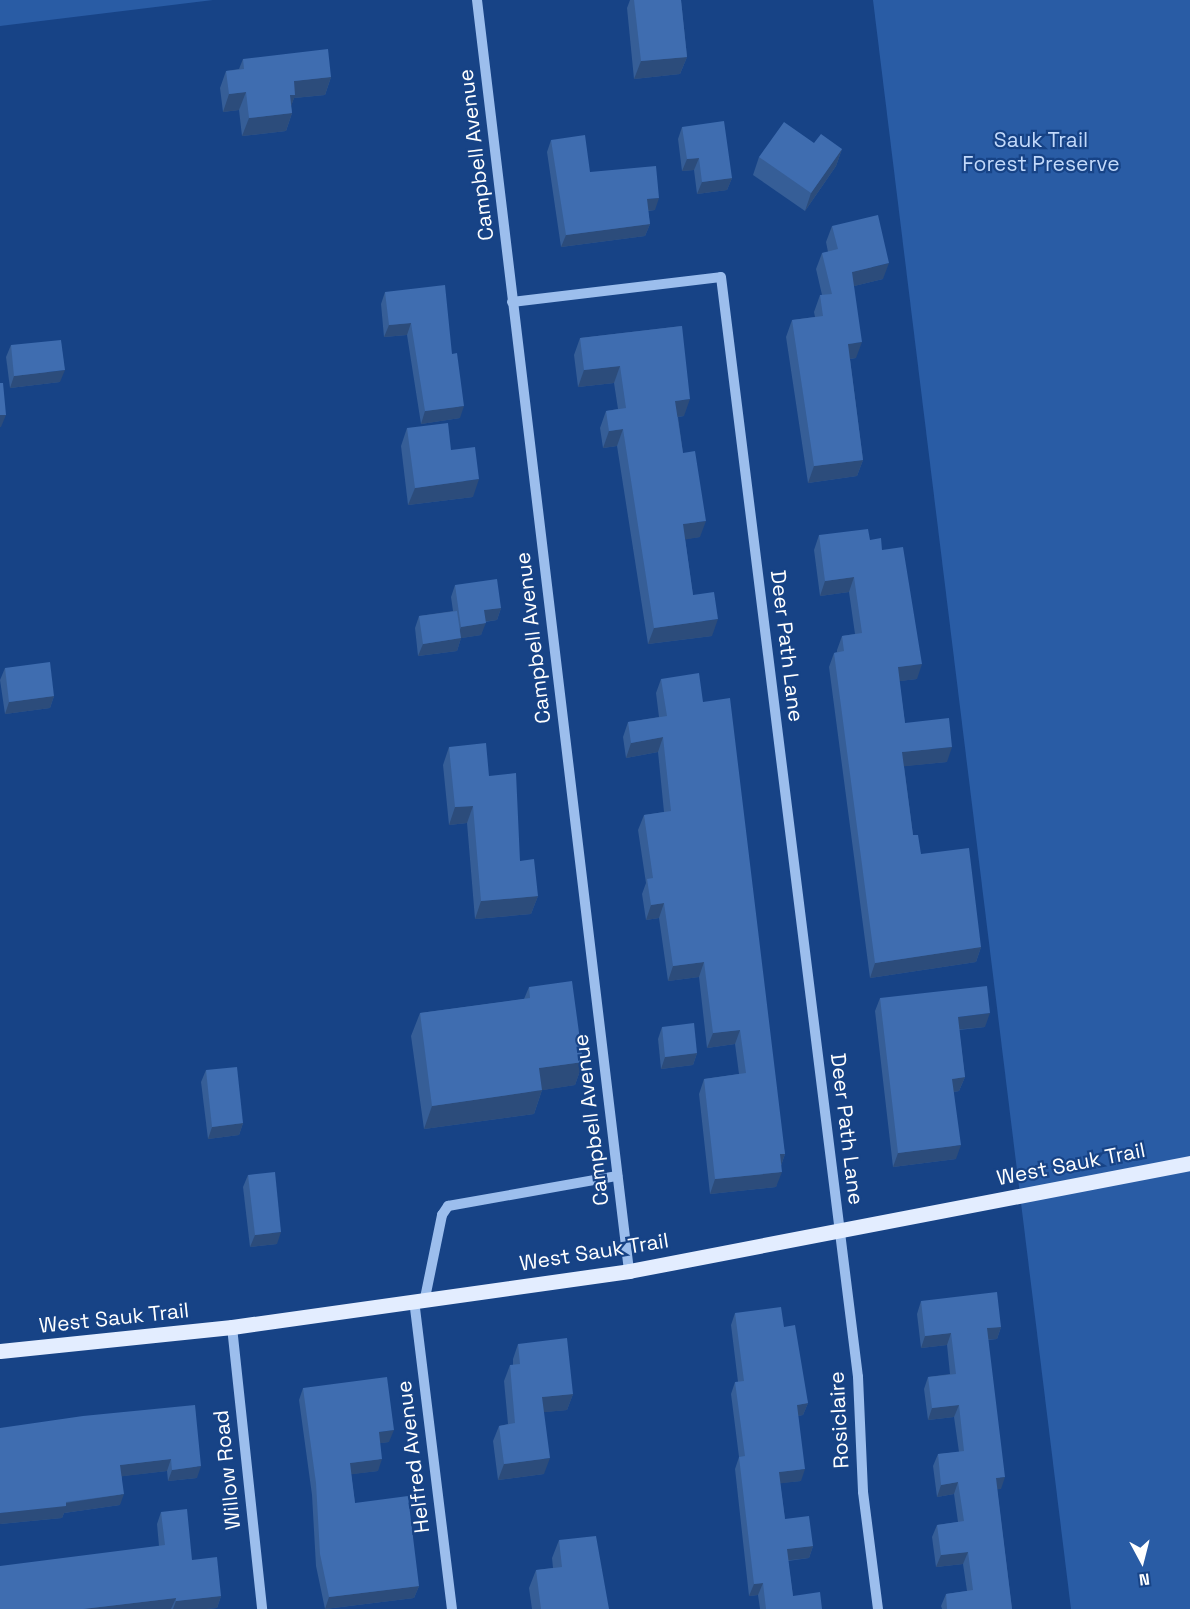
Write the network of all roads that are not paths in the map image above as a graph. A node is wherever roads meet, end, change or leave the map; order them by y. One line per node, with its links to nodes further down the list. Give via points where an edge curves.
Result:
1 (477, 0): 2 (street, Campbell Avenue)
2 (512, 302): 4 (street, Campbell Avenue); 5 (street, Deer Path Lane, via 721,277)
3 (1190, 1163): 5 (main road, West Sauk Trail)
4 (617, 1176): 6 (street, Campbell Avenue); 7 (street, Helfred Avenue, via 448,1206 442,1215)
5 (840, 1229): 6 (main road, West Sauk Trail); 12 (street, Rosiclaire, via 858,1377 862,1492)
6 (629, 1271): 7 (main road, West Sauk Trail)
7 (420, 1299): 8 (main road, West Sauk Trail); 11 (street, Helfred Avenue)
8 (232, 1327): 9 (main road, West Sauk Trail); 10 (street, Willow Road)
9 (0, 1351)
10 (262, 1609)
11 (452, 1609)
12 (878, 1609)

